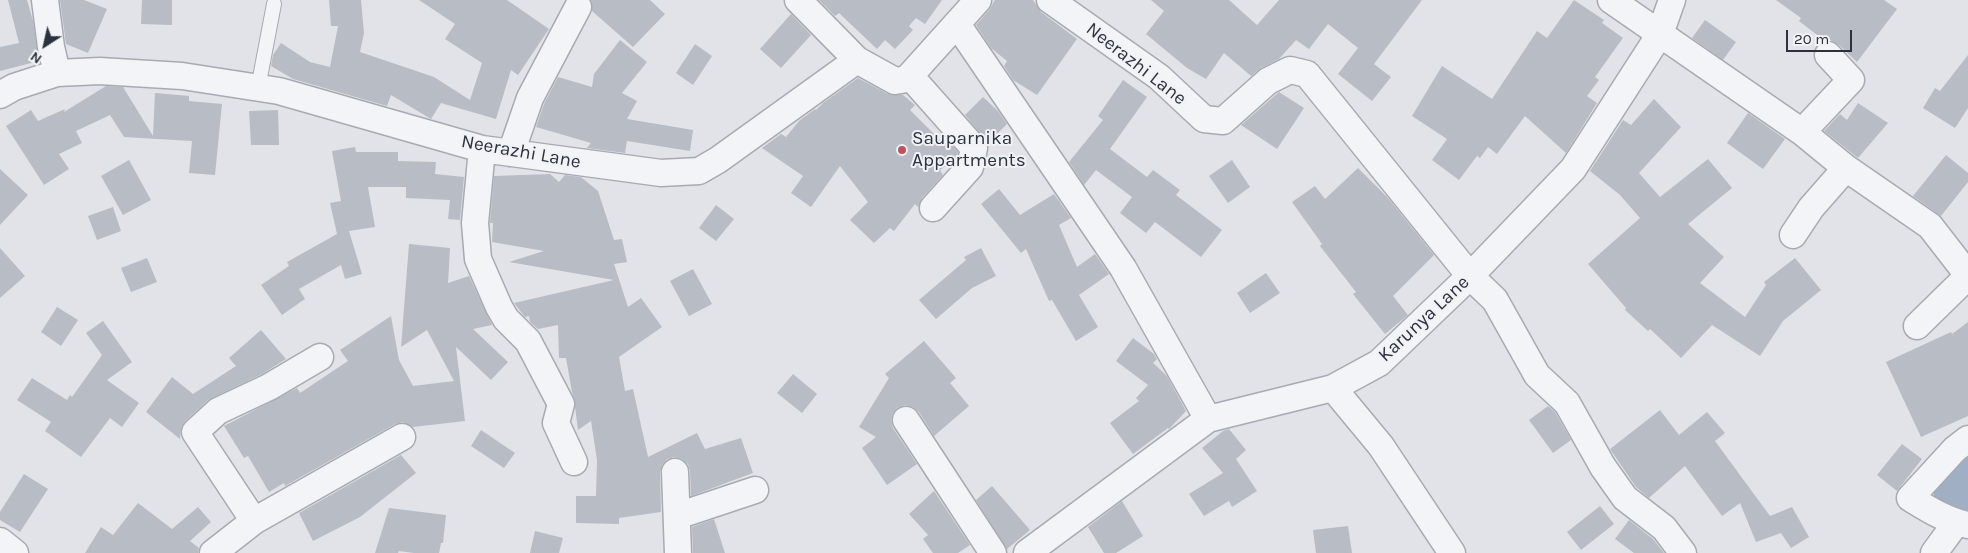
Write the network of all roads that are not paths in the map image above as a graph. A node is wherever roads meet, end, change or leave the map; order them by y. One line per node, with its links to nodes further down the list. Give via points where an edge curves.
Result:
1 (45, 0): 13 (street)
2 (798, 0): 12 (street)
3 (978, 0): 9 (street)
4 (1050, 0): 23 (street, Neerazhi Lane, via 1158,77 1204,119 1223,121 1268,81 1290,70 1307,74)
5 (1611, 0): 10 (street)
6 (1672, 0): 10 (street, Karunya Lane)
7 (274, 4): 16 (lane)
8 (578, 7): 19 (street, via 530,98)
9 (957, 24): 14 (street); 28 (street, via 1123,268)
10 (1660, 34): 17 (street); 23 (street, Karunya Lane, via 1573,169)
11 (1828, 55): 17 (street, via 1851,80)
12 (857, 60): 14 (street, via 895,81); 19 (street, Neerazhi Lane, via 699,171 661,174)
13 (57, 73): 15 (street, Neerazhi Lane); 16 (street, Neerazhi Lane, via 100,71 182,76)
14 (910, 76): 21 (street, via 974,148 970,167)
15 (5, 88)
16 (258, 88): 18 (street, Neerazhi Lane)
17 (1802, 132): 20 (street)
18 (482, 149): 19 (street, Neerazhi Lane); 32 (street, via 475,223 478,259 499,307 528,341 561,404 556,423)
19 (511, 153)
20 (1846, 168): 22 (street, via 1811,208); 24 (street, via 1930,226)
21 (933, 208)
22 (1793, 235)
23 (1470, 276): 27 (street, Karunya Lane, via 1378,363); 43 (street, via 1495,300 1537,374 1566,403 1602,467 1624,498 1664,528)
24 (1968, 276): 25 (street)
25 (1917, 326)
26 (320, 357): 36 (street, via 269,387 218,411 195,432)
27 (1333, 388): 28 (street, Karunya Lane); 42 (street, via 1381,446)
28 (1208, 419): 41 (street, Karunya Lane)
29 (906, 420): 40 (street)
30 (402, 437): 36 (street)
31 (1968, 439): 37 (street, via 1910,498)
32 (574, 462)
33 (675, 472): 35 (street)
34 (755, 490): 35 (street)
35 (677, 516): 39 (street)
36 (254, 521): 38 (street)
37 (1962, 524): 44 (street)
38 (214, 553)
39 (678, 553)
40 (993, 553)
41 (1027, 553)
42 (1452, 553)
43 (1683, 553)
44 (1934, 553)

